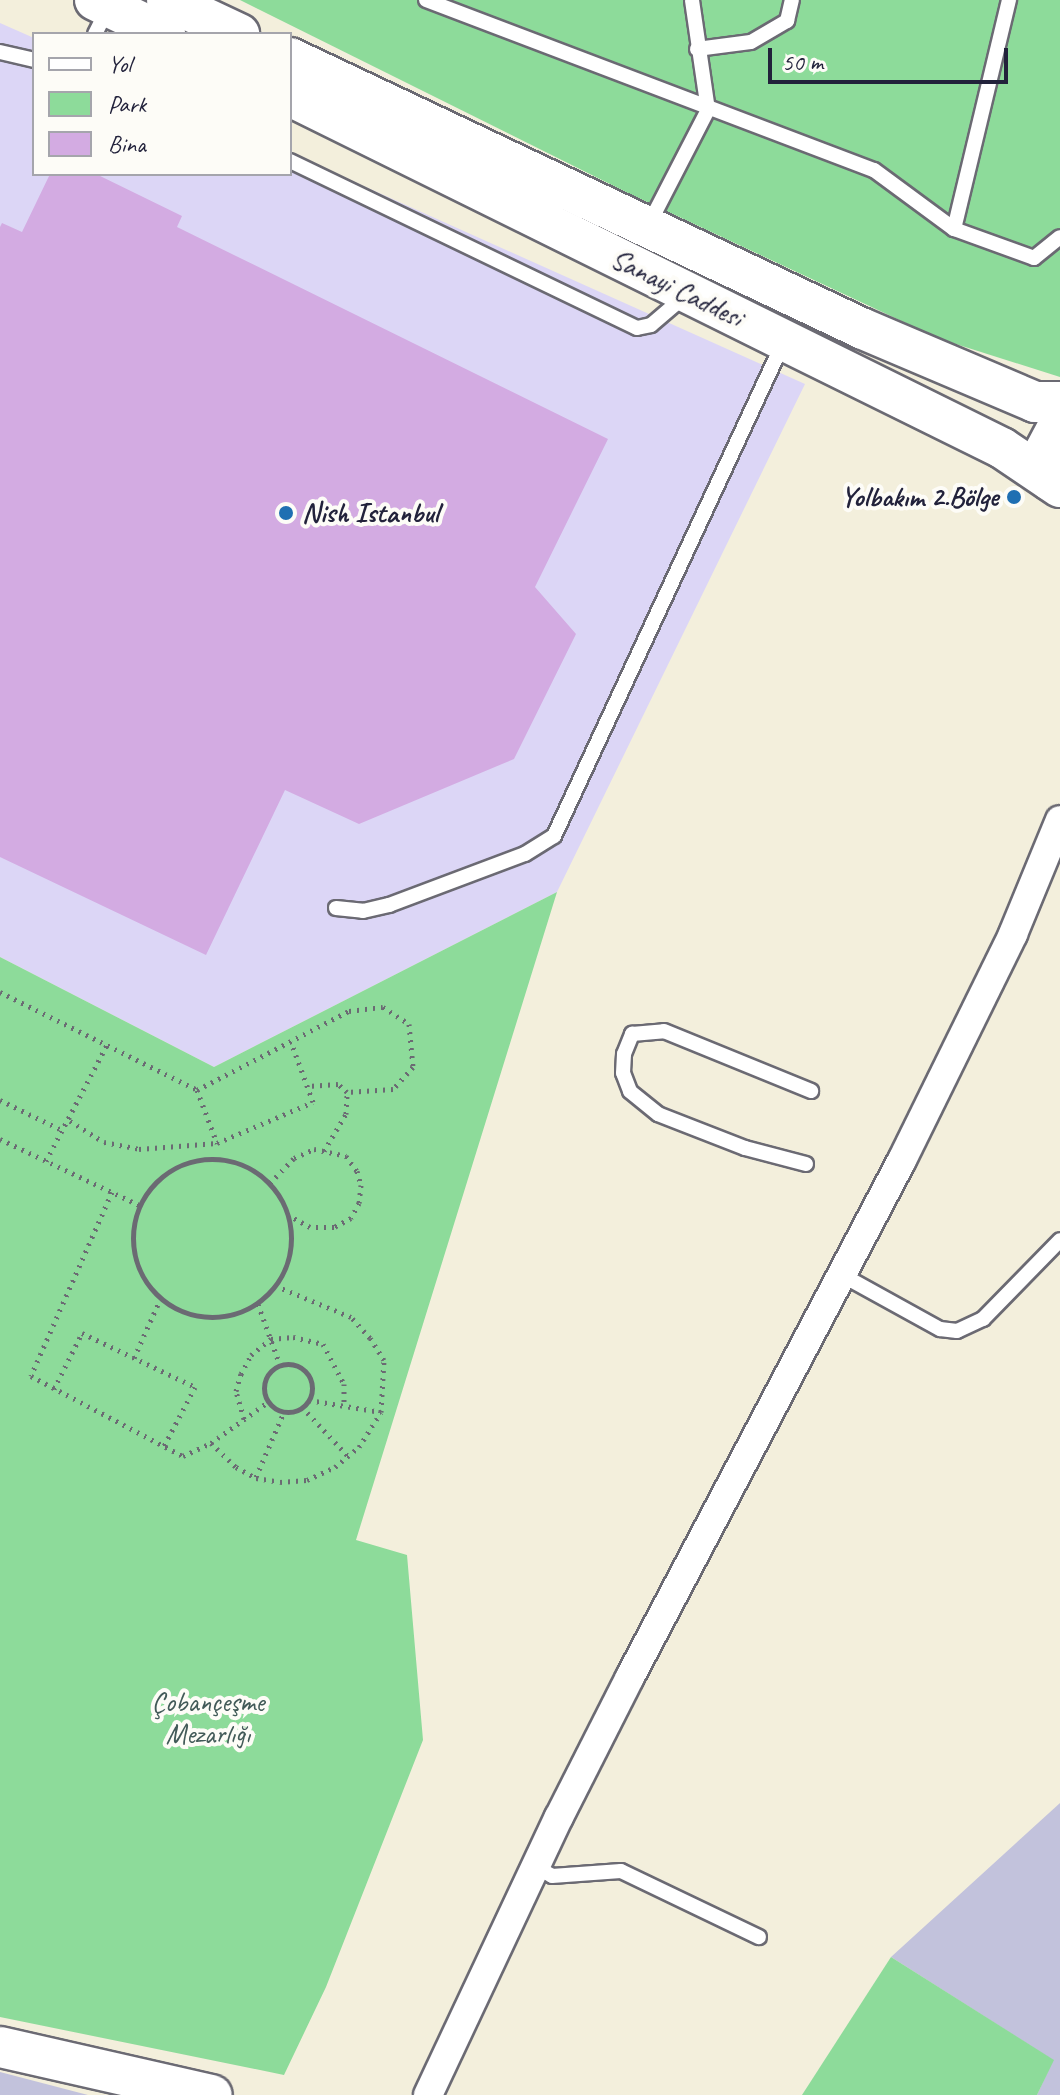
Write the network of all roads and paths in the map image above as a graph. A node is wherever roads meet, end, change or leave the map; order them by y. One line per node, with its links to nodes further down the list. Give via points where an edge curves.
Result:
1 (167, 0): 8 (main road)
2 (426, 0): 14 (lane)
3 (692, 0): 9 (lane)
4 (792, 0): 9 (lane, via 787,21 751,42)
5 (1009, 0): 17 (lane)
6 (100, 13): 7 (main road)
7 (159, 32)
8 (235, 32)
9 (697, 49): 14 (lane)
10 (0, 52): 12 (lane)
11 (292, 59): 16 (main road, Sanayi Caddesi)
12 (32, 60)
13 (292, 97): 19 (main road, Sanayi Caddesi)
14 (708, 110): 16 (lane); 17 (lane, via 874,170)
15 (292, 162): 19 (lane, via 637,328 661,319)
16 (648, 226): 20 (main road, Sanayi Caddesi)
17 (954, 229): 18 (lane, via 1034,258)
18 (1060, 237)
19 (688, 293): 21 (main road, Sanayi Caddesi)
20 (861, 328): 22 (main road); 23 (main road, Sanayi Caddesi, via 1035,402)
21 (784, 340): 22 (main road, Sanayi Caddesi); 27 (lane, via 554,836 525,854 389,905 363,911)
22 (842, 369): 25 (main road, Sanayi Caddesi, via 1002,448)
23 (1060, 402)
24 (1060, 423): 25 (main road, via 1045,451)
25 (1055, 484)
26 (1060, 820): 48 (street, via 1013,934)
27 (336, 908)
28 (0, 992): 30 (path)
29 (291, 1042): 31 (path); 32 (path); 34 (path, via 349,1011 383,1007 409,1024 413,1067 393,1089)
30 (107, 1045): 32 (path); 36 (path)
31 (308, 1086): 34 (path, via 338,1084); 39 (path, via 313,1102)
32 (197, 1090): 39 (path)
33 (811, 1091): 42 (lane, via 664,1031 632,1034 624,1054 623,1073 630,1091 658,1114 745,1148)
34 (347, 1092): 40 (path, via 346,1114)
35 (0, 1100): 37 (path)
36 (70, 1121): 37 (path); 39 (path, via 104,1142 139,1149)
37 (64, 1131): 41 (path)
38 (0, 1139): 41 (path)
39 (217, 1143)
40 (324, 1151): 43 (path, via 314,1149 294,1158); 46 (path, via 346,1156 357,1171 359,1203 351,1218 334,1227 310,1227)
41 (46, 1161): 44 (path)
42 (806, 1164)
43 (270, 1183): 45 (path, via 249,1167 225,1159 199,1159 174,1168 153,1184); 46 (path)
44 (112, 1192): 45 (path); 55 (path, via 31,1376)
45 (139, 1205): 50 (path, via 132,1230 134,1257)
46 (288, 1215): 49 (path, via 288,1264)
47 (1060, 1240): 48 (lane, via 983,1319 957,1331 940,1329)
48 (842, 1275): 67 (street, via 683,1573)
49 (276, 1286): 51 (path); 61 (path, via 341,1311 370,1338 384,1360)
50 (160, 1300): 51 (path, via 183,1313 209,1318 235,1315); 53 (path)
51 (258, 1304): 52 (path)
52 (271, 1339): 54 (path); 58 (path, via 293,1337 323,1344 344,1384); 62 (path, via 251,1355 241,1374 236,1391)
53 (134, 1358): 55 (path, via 82,1333); 64 (path, via 195,1387)
54 (280, 1365): 56 (path, via 296,1366 309,1377); 57 (path, via 265,1381)
55 (54, 1389): 64 (path)
56 (309, 1400): 58 (path); 59 (path)
57 (268, 1402): 60 (path); 62 (path)
58 (344, 1403): 61 (path)
59 (302, 1407): 60 (path); 65 (path)
60 (284, 1412): 66 (path)
61 (381, 1412): 65 (path)
62 (244, 1419): 63 (path)
63 (211, 1443): 64 (path, via 183,1456); 66 (path)
64 (164, 1446)
65 (348, 1456): 66 (path, via 307,1480)
66 (256, 1478)
67 (536, 1867): 68 (lane, via 552,1876 621,1871); 71 (street)
68 (759, 1937)
69 (0, 2047): 70 (main road)
70 (212, 2095)
71 (428, 2095)

